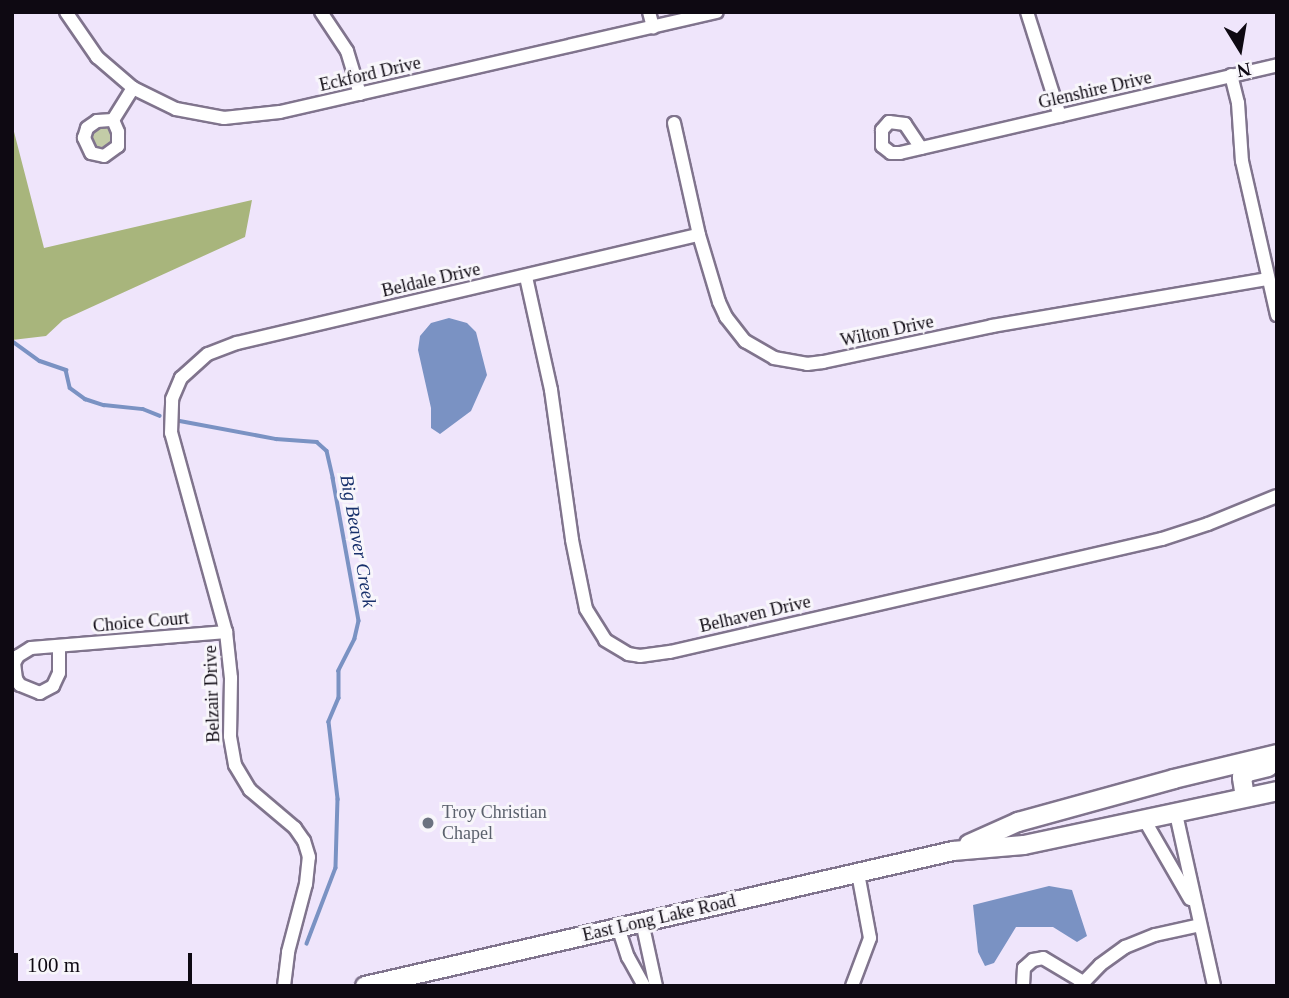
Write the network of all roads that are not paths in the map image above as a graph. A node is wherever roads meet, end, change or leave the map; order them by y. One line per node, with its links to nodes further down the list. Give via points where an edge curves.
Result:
1 (66, 12): 9 (street, Eckford Drive, via 97,57)
2 (321, 12): 10 (street, via 347,51)
3 (649, 12): 6 (street)
4 (717, 12): 6 (street, Eckford Drive)
5 (1027, 12): 11 (street)
6 (653, 27): 10 (street, Eckford Drive)
7 (1277, 65): 8 (street, Glenshire Drive)
8 (1231, 75): 11 (street, Glenshire Drive); 17 (street, via 1242,161)
9 (133, 88): 10 (street, Eckford Drive, via 176,109 224,118 260,116); 12 (street)
10 (360, 94)
11 (1060, 116): 14 (street, Glenshire Drive)
12 (113, 120)
13 (674, 123): 15 (street, Wilton Drive)
14 (921, 148)
15 (699, 235): 16 (street, Beldale Drive); 17 (street, Wilton Drive, via 719,302 736,332 774,358 807,364 992,326)
16 (526, 277): 19 (street, Beldale Drive, via 237,343 208,354); 20 (street, Belhaven Drive, via 553,398 586,609 605,640 628,654 670,652 1162,539)
17 (1268, 279): 18 (street)
18 (1277, 315)
19 (181, 378): 21 (street, Belzair Drive, via 172,400 170,433)
20 (1277, 496)
21 (226, 632): 22 (street, Choice Court); 37 (street, Belzair Drive, via 235,765 250,790 288,820 309,857)
22 (59, 647)
23 (1277, 754): 25 (main road, East Long Lake Road)
24 (1277, 765): 27 (main road, via 1242,777)
25 (1185, 776): 30 (main road, via 1173,789 1090,812 1088,823); 31 (main road, East Long Lake Road, via 1018,822)
26 (1277, 791): 27 (main road, East Long Lake Road)
27 (1245, 797): 28 (main road, East Long Lake Road)
28 (1176, 814): 29 (main road, East Long Lake Road); 33 (street)
29 (1144, 821): 30 (main road, East Long Lake Road); 33 (street)
30 (1094, 831): 31 (main road, East Long Lake Road, via 1024,845)
31 (953, 851): 32 (main road, East Long Lake Road)
32 (858, 873): 34 (main road, East Long Lake Road); 41 (street, via 870,938)
33 (1198, 918): 36 (street, via 1125,947); 43 (street)
34 (642, 922): 35 (main road, East Long Lake Road); 40 (street)
35 (618, 928): 38 (main road, East Long Lake Road); 39 (street)
36 (1081, 984): 42 (street, via 1042,958 1027,963)
37 (284, 986)
38 (365, 986)
39 (644, 986)
40 (656, 986)
41 (852, 986)
42 (1023, 986)
43 (1214, 986)

